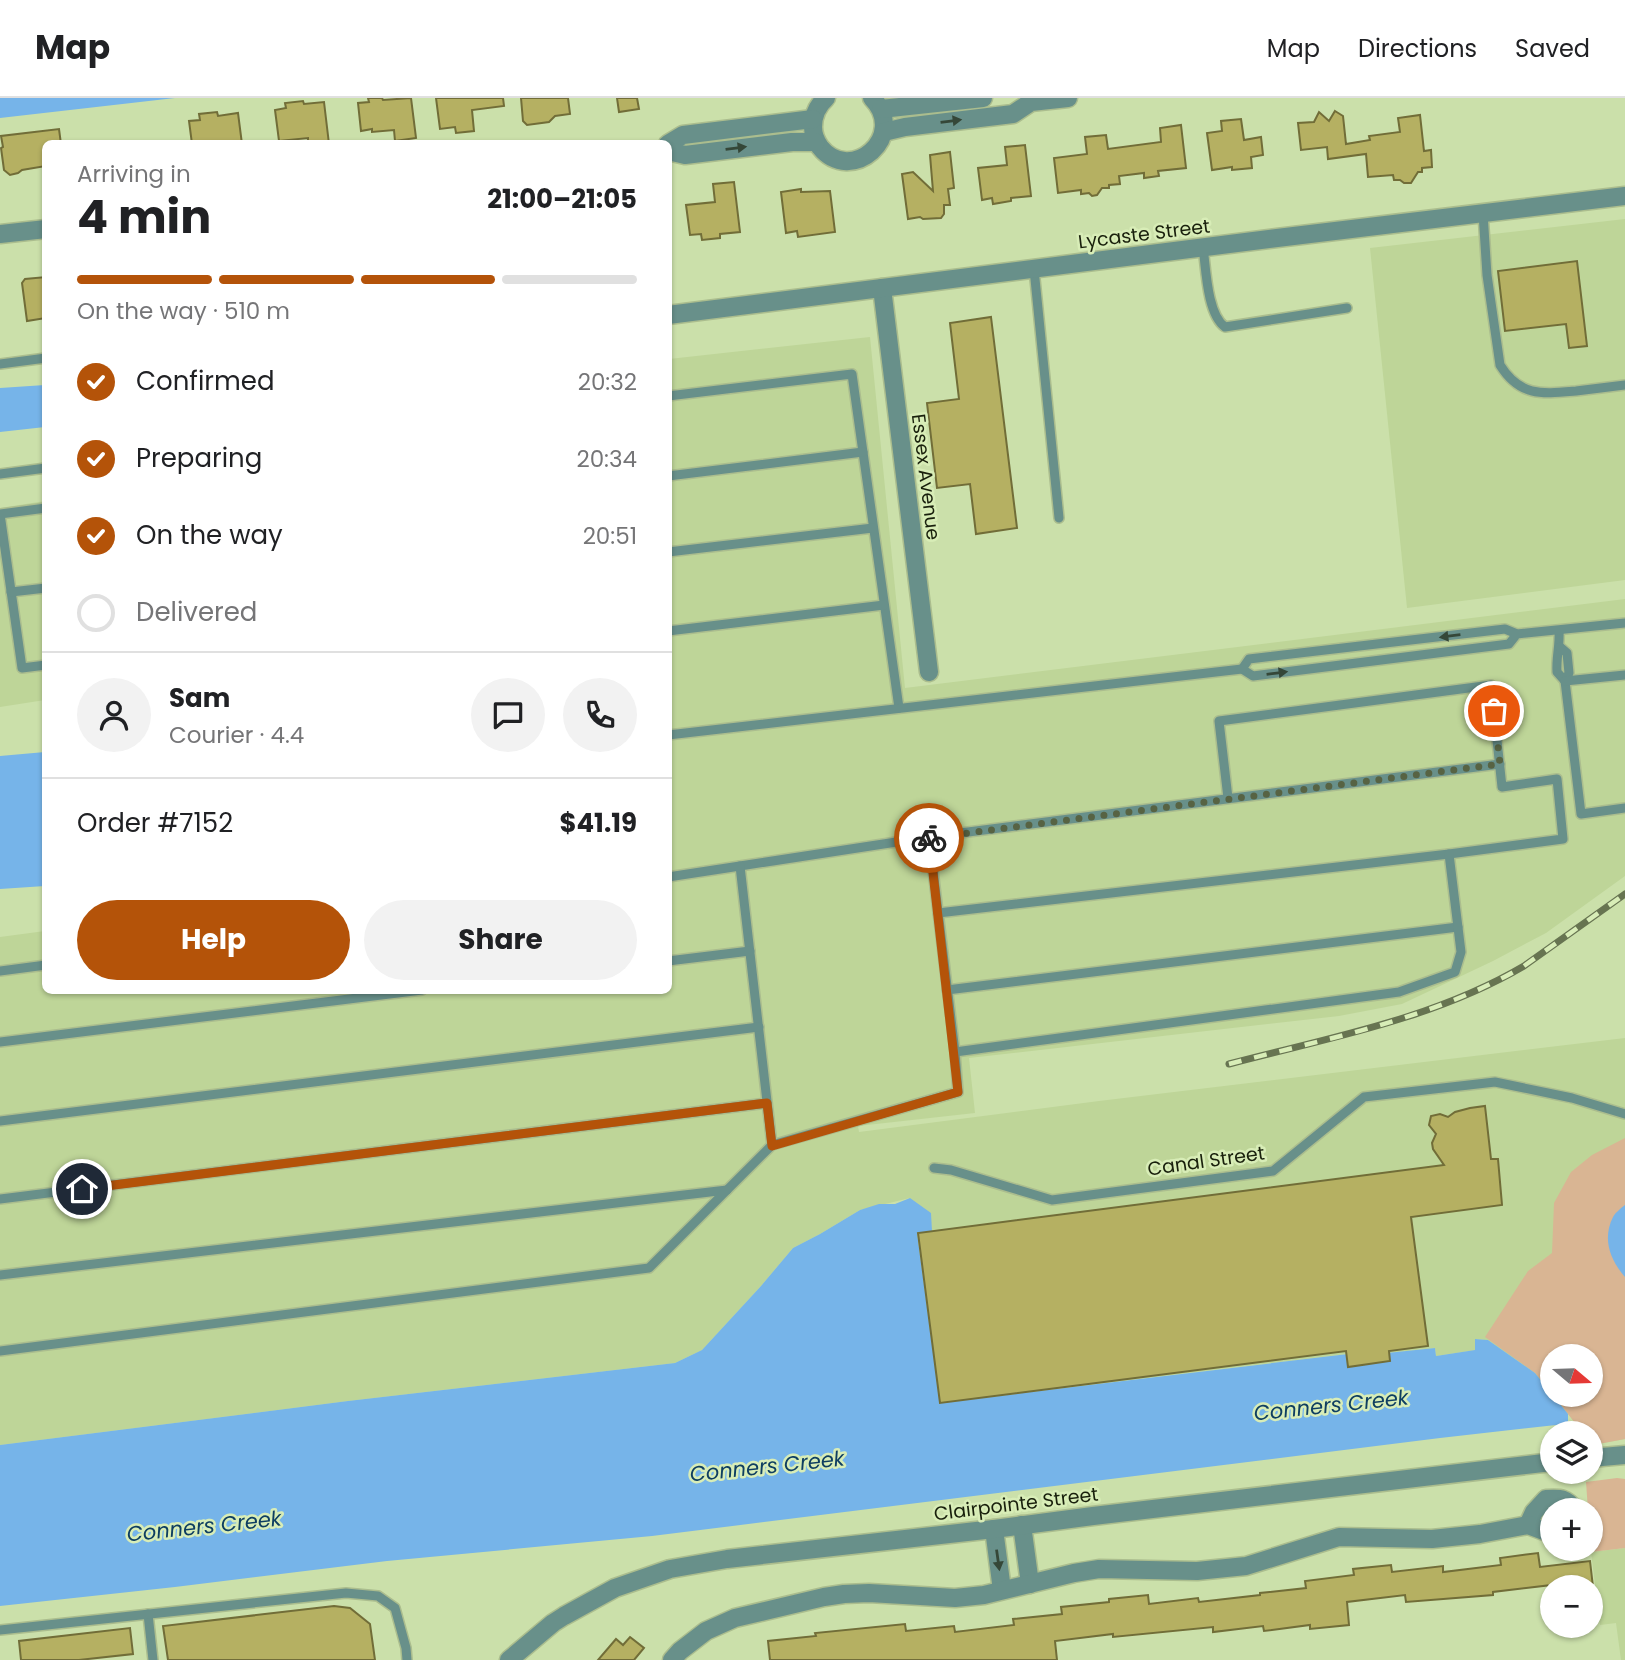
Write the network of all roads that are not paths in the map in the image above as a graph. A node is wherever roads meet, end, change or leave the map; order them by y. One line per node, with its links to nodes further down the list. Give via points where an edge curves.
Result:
1 (826, 98): 6 (street)
2 (983, 98): 5 (street)
3 (1068, 98): 4 (street)
4 (1025, 100): 7 (street, one-way to 4, via 1013,114)
5 (876, 104): 7 (street)
6 (813, 118): 8 (street, via 683,135); 9 (street)
7 (884, 132): 9 (street, via 876,148 849,161 832,158)
8 (672, 142)
9 (816, 142): 10 (street, one-way to 9, via 685,155)
10 (672, 152)
11 (1625, 196): 12 (street, Lycaste Street)
12 (1483, 213): 15 (street, Lycaste Street); 22 (lane, via 1500,365 1507,377 1524,389 1545,394)
13 (42, 229): 14 (street)
14 (0, 234)
15 (1203, 247): 16 (street, Lycaste Street); 18 (lane, via 1211,302 1218,322 1225,327)
16 (1034, 269): 17 (street, Lycaste Street); 29 (lane)
17 (882, 288): 19 (street, Lycaste Street); 41 (street, Essex Avenue)
18 (1347, 308)
19 (672, 314)
20 (42, 359): 21 (lane)
21 (0, 364)
22 (1625, 385)
23 (672, 396): 24 (lane, via 852,374)
24 (863, 452): 27 (lane); 30 (lane)
25 (42, 469): 26 (lane)
26 (0, 474)
27 (672, 476)
28 (42, 509): 33 (lane, via 0,514)
29 (1059, 518)
30 (873, 528): 31 (lane); 34 (lane)
31 (672, 552)
32 (42, 589): 33 (lane)
33 (11, 593): 39 (lane, via 22,668)
34 (884, 605): 36 (lane); 44 (lane)
35 (1625, 623): 37 (lane)
36 (672, 631)
37 (1559, 631): 38 (lane); 43 (lane, via 1560,647 1567,653)
38 (1517, 634): 40 (lane, one-way to 40, via 1505,629 1249,659); 40 (lane, one-way to 38, via 1253,676 1509,644)
39 (42, 666)
40 (1242, 669): 44 (lane)
41 (929, 672)
42 (1625, 675): 43 (lane)
43 (1565, 681): 48 (lane, via 1581,814)
44 (899, 708): 45 (lane)
45 (672, 735)
46 (1500, 764): 47 (lane); 47 (lane, via 1490,685 1219,721); 50 (lane, via 1502,787 1557,779 1563,839)
47 (1228, 799): 49 (lane)
48 (1625, 808)
49 (929, 837): 51 (lane); 53 (lane)
50 (1449, 854): 53 (lane); 54 (lane)
51 (740, 866): 52 (lane); 55 (lane)
52 (672, 876)
53 (938, 913): 59 (lane)
54 (1458, 928): 59 (lane); 63 (lane, via 1461,952 1455,972 1399,992)
55 (750, 951): 56 (lane); 61 (lane)
56 (672, 961)
57 (42, 966): 58 (lane)
58 (0, 971)
59 (947, 990): 63 (lane)
60 (390, 994): 62 (lane)
61 (759, 1027): 64 (lane); 66 (lane)
62 (0, 1042)
63 (955, 1052): 67 (lane, via 958,1092)
64 (767, 1103): 67 (lane); 70 (lane)
65 (1625, 1114): 68 (lane, Canal Street, via 1495,1082 1364,1097 1273,1171 1052,1200)
66 (0, 1121)
67 (772, 1146): 69 (lane)
68 (934, 1168)
69 (727, 1190): 71 (lane); 72 (lane, via 649,1268)
70 (0, 1199)
71 (0, 1275)
72 (0, 1351)
73 (1625, 1455): 74 (street)
74 (1603, 1457)
75 (1540, 1463): 77 (street, Clairpointe Street)
76 (1540, 1506): 78 (street)
77 (1022, 1525): 79 (street, Clairpointe Street); 81 (street)
78 (1528, 1525): 80 (street); 81 (street, via 1432,1539 1339,1537 1246,1566 1196,1571 1099,1569)
79 (994, 1530): 82 (street, one-way to 82); 87 (street, Clairpointe Street, via 670,1569 615,1588 564,1615)
80 (1540, 1530)
81 (1030, 1584): 82 (street)
82 (1002, 1590): 88 (street, via 955,1598 869,1593 824,1597 735,1618 706,1631)
83 (148, 1614): 84 (lane); 85 (lane); 86 (lane, via 346,1593 378,1596 395,1608)
84 (0, 1630)
85 (153, 1660)
86 (407, 1660)
87 (509, 1660)
88 (672, 1660)

